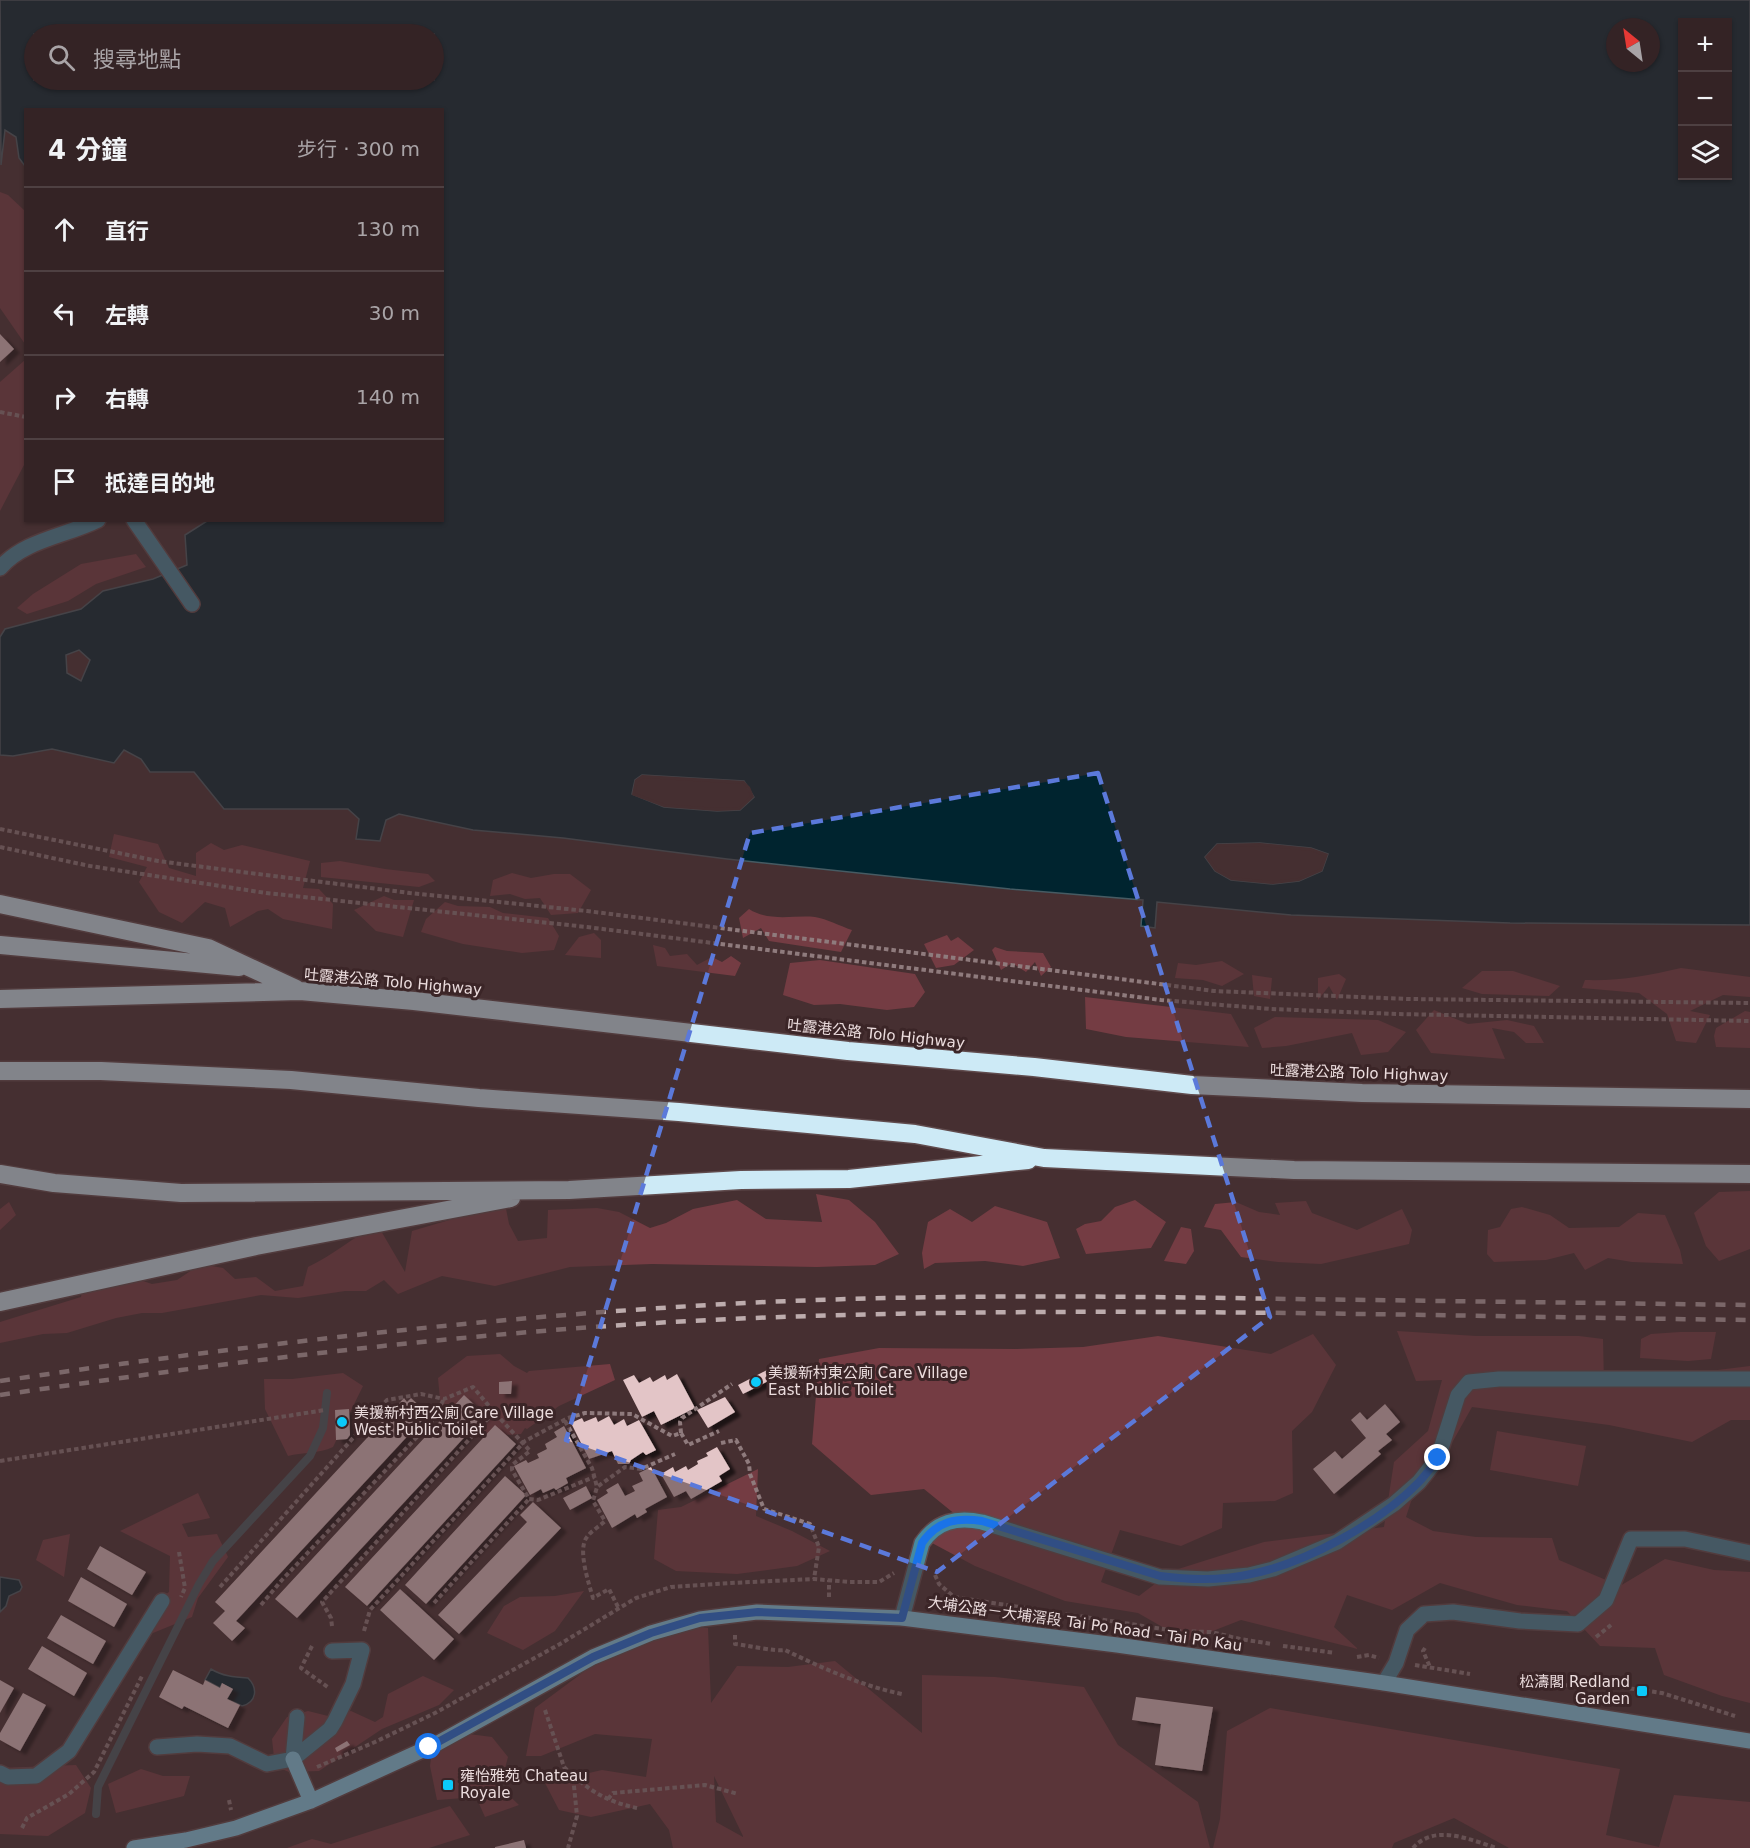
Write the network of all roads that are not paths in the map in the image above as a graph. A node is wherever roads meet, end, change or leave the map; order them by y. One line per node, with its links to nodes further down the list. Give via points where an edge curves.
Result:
1 (94, 522): 3 (lane, via 26,548)
2 (135, 522): 4 (lane)
3 (0, 568)
4 (192, 604)
5 (0, 904): 7 (highway, via 208,948)
6 (0, 945): 7 (highway)
7 (253, 968): 8 (highway)
8 (300, 991): 9 (highway, 吐露港公路 Tolo Highway); 11 (highway, 吐露港公路 Tolo Highway, via 1192,1085 1362,1093)
9 (0, 999)
10 (0, 1071): 12 (highway, via 291,1080 679,1112 915,1134)
11 (1750, 1099)
12 (1044, 1158): 14 (highway, via 1294,1170); 15 (highway, via 849,1179 741,1180)
13 (0, 1174): 15 (highway, via 54,1183 181,1193)
14 (1750, 1174)
15 (569, 1190): 16 (highway, via 256,1246)
16 (0, 1302)
17 (1750, 1379): 20 (lane, via 1469,1382 1458,1395 1438,1458 1394,1504 1337,1542 1249,1575 1208,1579 1160,1576 982,1521 946,1521 922,1543)
18 (1750, 1553): 22 (lane, via 1684,1539 1631,1539 1606,1600 1578,1624 1453,1612 1424,1614 1407,1630 1396,1663)
19 (162, 1601): 27 (lane, via 69,1751 36,1776 8,1777)
20 (902, 1618): 22 (main road, 大埔公路－大埔滘段 Tai Po Road – Tai Po Kau); 28 (main road, 大埔公路－大埔滘段 Tai Po Road – Tai Po Kau, via 758,1612 700,1618 651,1633 593,1657 438,1743)
21 (332, 1651): 26 (lane, via 362,1650 354,1684 330,1729)
22 (1384, 1683): 24 (main road, 大埔公路－大埔滘段 Tai Po Road – Tai Po Kau)
23 (297, 1716): 26 (lane)
24 (1750, 1741)
25 (157, 1747): 26 (lane, via 230,1746 267,1764)
26 (293, 1759): 28 (main road)
27 (0, 1773)
28 (311, 1801): 29 (main road, 大埔公路－大埔滘段 Tai Po Road – Tai Po Kau, via 236,1828)
29 (134, 1848)

